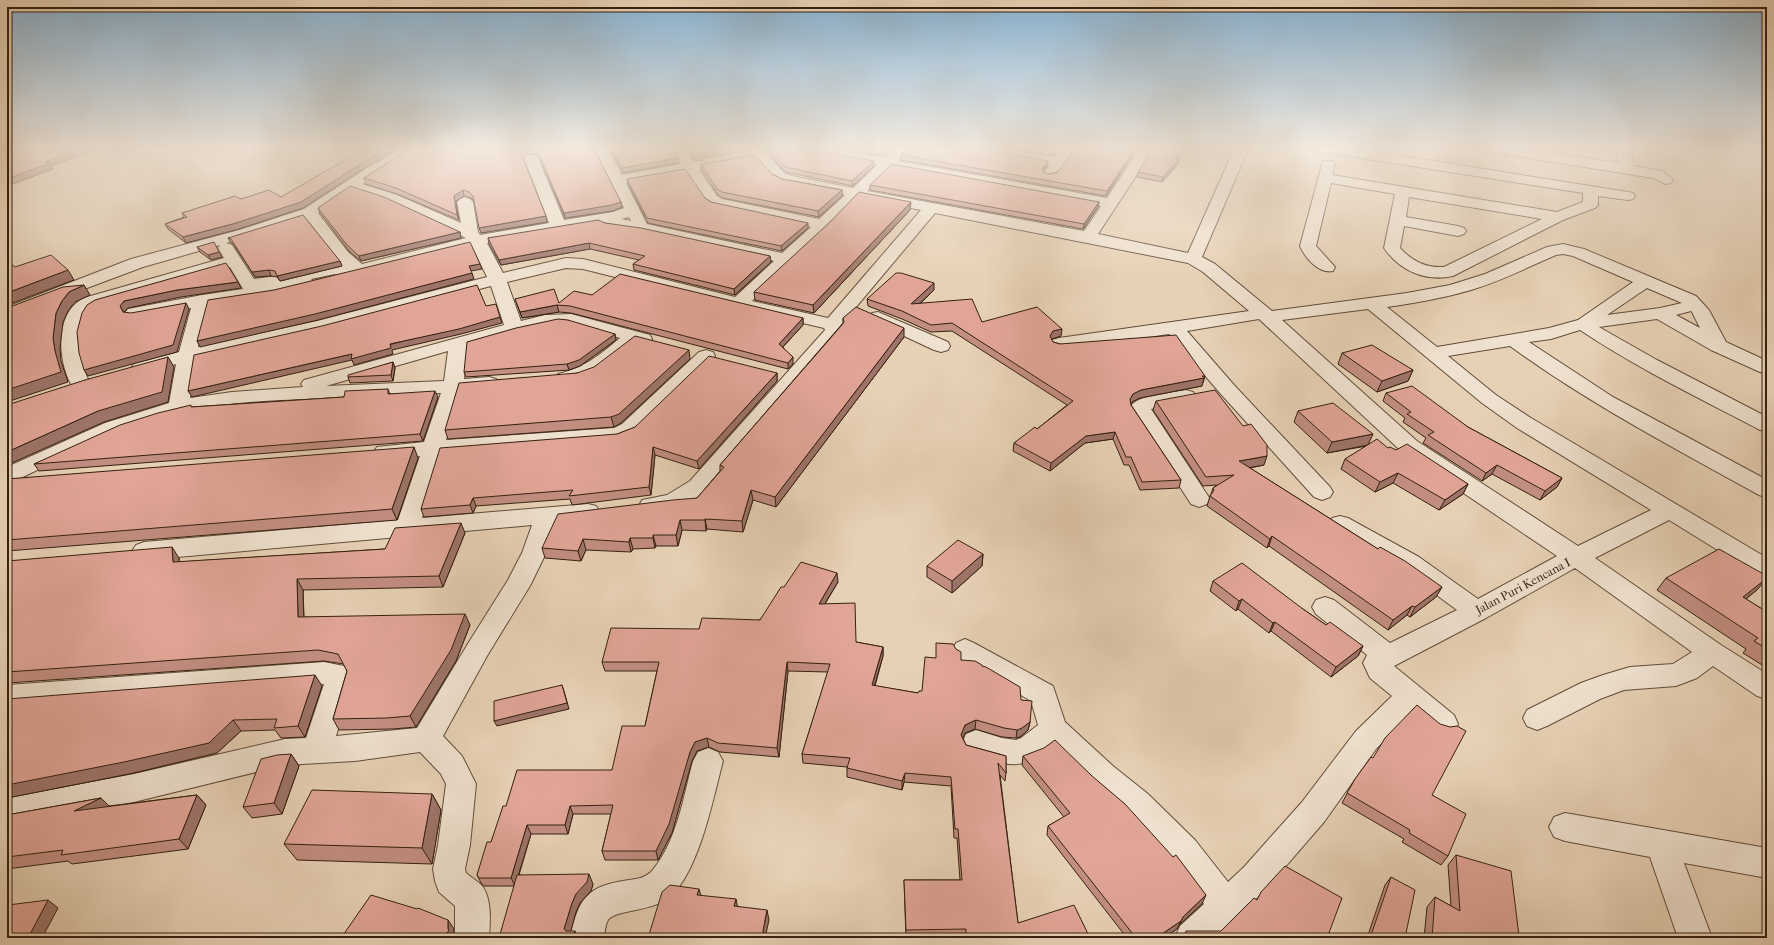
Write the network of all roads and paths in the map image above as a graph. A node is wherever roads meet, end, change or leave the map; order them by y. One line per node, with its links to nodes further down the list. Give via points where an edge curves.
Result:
1 (340, 191): 21 (street)
2 (372, 191): 29 (street)
3 (544, 191): 26 (street)
4 (622, 191): 20 (street)
5 (707, 191): 25 (street, via 717,202)
6 (846, 191): 15 (street)
7 (1045, 191): 18 (street)
8 (1119, 191): 18 (street)
9 (1223, 191): 33 (street)
10 (1322, 191): 35 (street, via 1308,246)
11 (1403, 191): 24 (street)
12 (1409, 191): 22 (street)
13 (1590, 191): 22 (street, via 1590,205)
14 (1597, 191): 16 (street)
15 (856, 193): 19 (street); 25 (street)
16 (1628, 196)
17 (465, 202): 29 (street)
18 (1111, 203): 30 (street)
19 (932, 207): 30 (street); 43 (street)
20 (633, 210): 23 (street); 27 (street)
21 (309, 212): 31 (street); 36 (street)
22 (1558, 217): 24 (street, via 1447,272 1434,273 1418,269 1392,248)
23 (595, 220): 26 (street); 27 (street)
24 (1399, 220): 28 (street)
25 (824, 225): 32 (street)
26 (558, 226): 29 (street)
27 (642, 227): 32 (street)
28 (1458, 231)
29 (474, 237): 36 (street); 37 (street)
30 (1088, 237): 33 (street)
31 (222, 240): 34 (street); 44 (street, via 137,263)
32 (786, 259): 40 (street)
33 (1193, 259): 47 (street, via 1209,268)
34 (233, 261): 36 (street, via 249,285); 68 (street, via 87,303 82,307 71,331 70,349 75,377)
35 (1327, 266)
36 (355, 268): 39 (street, via 276,289)
37 (497, 280): 40 (street, via 546,266 583,264); 50 (street); 61 (street, via 319,326)
38 (1645, 281): 41 (street, via 1578,252 1563,249 1553,250 1452,290); 42 (street, via 1690,300); 49 (street)
39 (202, 300): 45 (street); 61 (street)
40 (739, 303): 48 (street)
41 (1372, 303): 47 (street); 60 (street)
42 (1695, 305): 46 (street); 58 (street)
43 (846, 306): 48 (street); 57 (street)
44 (7, 313)
45 (134, 313)
46 (1660, 313): 49 (street); 58 (street)
47 (1266, 315): 51 (street); 89 (street, via 1409,446)
48 (832, 324): 65 (street, via 834,331)
49 (1582, 324): 53 (street); 73 (street, via 1627,352)
50 (514, 326): 52 (street, via 545,320 571,319); 54 (street)
51 (1174, 328): 55 (street); 70 (street)
52 (633, 337): 56 (street); 66 (street, via 588,371 572,377)
53 (1514, 340): 60 (street); 79 (street, via 1549,367 1593,394)
54 (458, 342): 69 (street); 71 (street, via 308,385)
55 (1059, 344)
56 (662, 345)
57 (941, 346)
58 (1718, 346): 62 (street)
59 (684, 350): 74 (street, via 713,358 629,429 618,434)
60 (1434, 353): 84 (street, via 1489,399 1524,423)
61 (188, 355): 63 (street); 72 (street)
62 (1767, 368)
63 (127, 372)
64 (772, 373): 65 (street)
65 (794, 378): 82 (street, via 698,486 682,498 671,502)
66 (550, 379)
67 (505, 382): 69 (street)
68 (82, 385)
69 (453, 386): 71 (street); 74 (street)
70 (1226, 389): 80 (street); 81 (street, via 1147,403 1140,407)
71 (261, 395): 72 (street)
72 (178, 407): 76 (street, via 137,418 67,446)
73 (1767, 425)
74 (433, 448): 75 (street); 87 (street)
75 (362, 454)
76 (7, 476)
77 (46, 478): 78 (street)
78 (7, 482)
79 (1767, 490)
80 (1322, 492)
81 (1199, 499)
82 (632, 508)
83 (608, 510): 85 (street)
84 (1670, 510): 89 (street, Jalan Puri Kencana I); 90 (street)
85 (546, 517): 87 (street); 102 (street, via 534,553 519,584)
86 (1340, 524): 92 (street, via 1410,562)
87 (407, 529): 88 (street)
88 (125, 552)
89 (1577, 557): 92 (street, Jalan Puri Kencana I); 94 (street)
90 (1767, 568)
91 (1325, 607): 95 (street)
92 (1477, 611): 95 (street, Jalan Puri Kencana I)
93 (965, 650): 101 (street, via 1043,694)
94 (1712, 652): 96 (street); 99 (street, via 1680,673 1671,676 1623,679)
95 (1381, 659): 97 (street, via 1380,670)
96 (1767, 688)
97 (1410, 696): 100 (street); 110 (street, via 1366,740 1313,812 1255,878)
98 (7, 697): 104 (street, via 334,674 338,682)
99 (1537, 718)
100 (1444, 724)
101 (1052, 729): 103 (street, via 1028,750 1020,752 1009,753); 110 (street, via 1137,804 1184,851)
102 (426, 739): 104 (street); 111 (street, via 452,764 461,784 449,869 451,881 471,898 474,916)
103 (976, 743)
104 (317, 750): 106 (street, via 286,752)
105 (708, 761): 112 (street, via 682,849 661,884 651,892 605,901 596,908)
106 (10, 816)
107 (1565, 827): 108 (street)
108 (1661, 844): 109 (street); 114 (street)
109 (1767, 863)
110 (1225, 905): 113 (street)
111 (472, 938)
112 (587, 938)
113 (1192, 938)
114 (1695, 938)

